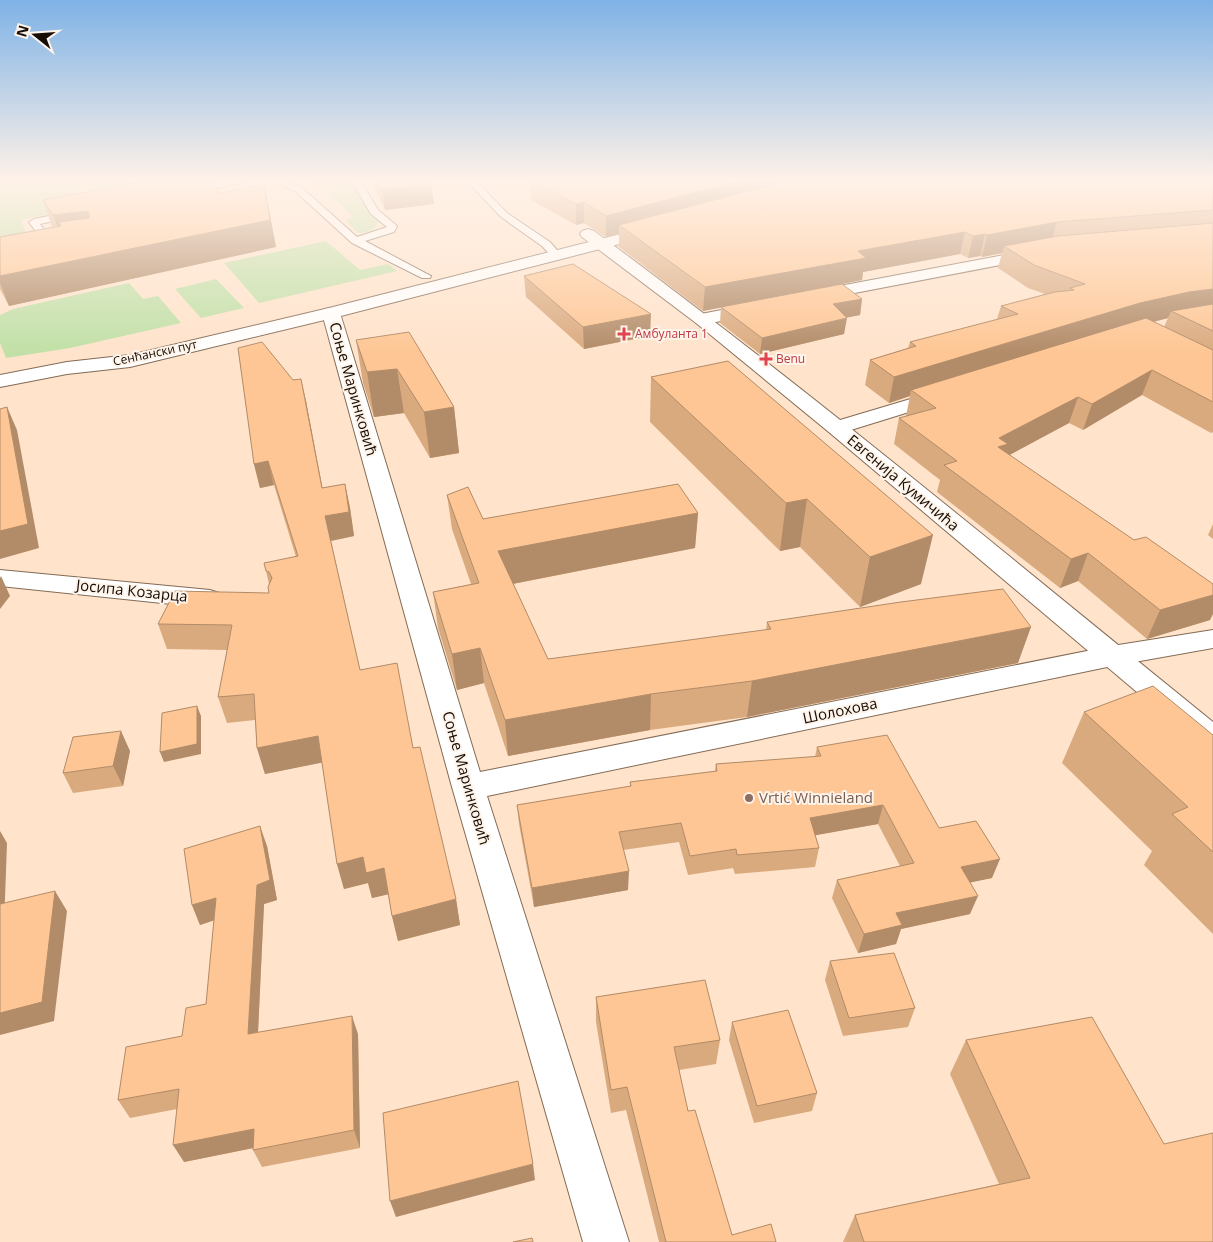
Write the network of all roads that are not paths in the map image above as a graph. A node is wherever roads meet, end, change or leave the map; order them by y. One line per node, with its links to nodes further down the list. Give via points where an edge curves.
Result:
1 (46, 238): 8 (lane, via 54,249)
2 (351, 238): 7 (lane)
3 (365, 238): 7 (lane)
4 (535, 238): 9 (lane)
5 (598, 238): 6 (street, Сенћански пут)
6 (594, 239): 9 (street, Сенћански пут); 15 (street, Евгенија Кумичића)
7 (356, 241): 11 (lane)
8 (64, 247)
9 (551, 250): 11 (street, Сенћански пут); 14 (street, Сенћански пут)
10 (1051, 251): 12 (street)
11 (426, 276): 16 (street, Сенћански пут, via 131,347)
12 (797, 300)
13 (768, 305): 15 (street)
14 (331, 313): 16 (street, Сенћански пут, via 130,361); 25 (street, Соње Маринковић)
15 (702, 319): 19 (street, Евгенија Кумичића)
16 (67, 368): 17 (street)
17 (0, 380)
18 (960, 390): 19 (street)
19 (838, 428): 23 (street, Евгенија Кумичића)
20 (0, 578): 21 (street, Јосипа Козарца)
21 (234, 601)
22 (1213, 639): 23 (street, Шолохова)
23 (1112, 656): 24 (street, Евгенија Кумичића); 25 (street, Шолохова)
24 (1213, 739)
25 (468, 787): 26 (street, Соње Маринковић)
26 (606, 1242)

